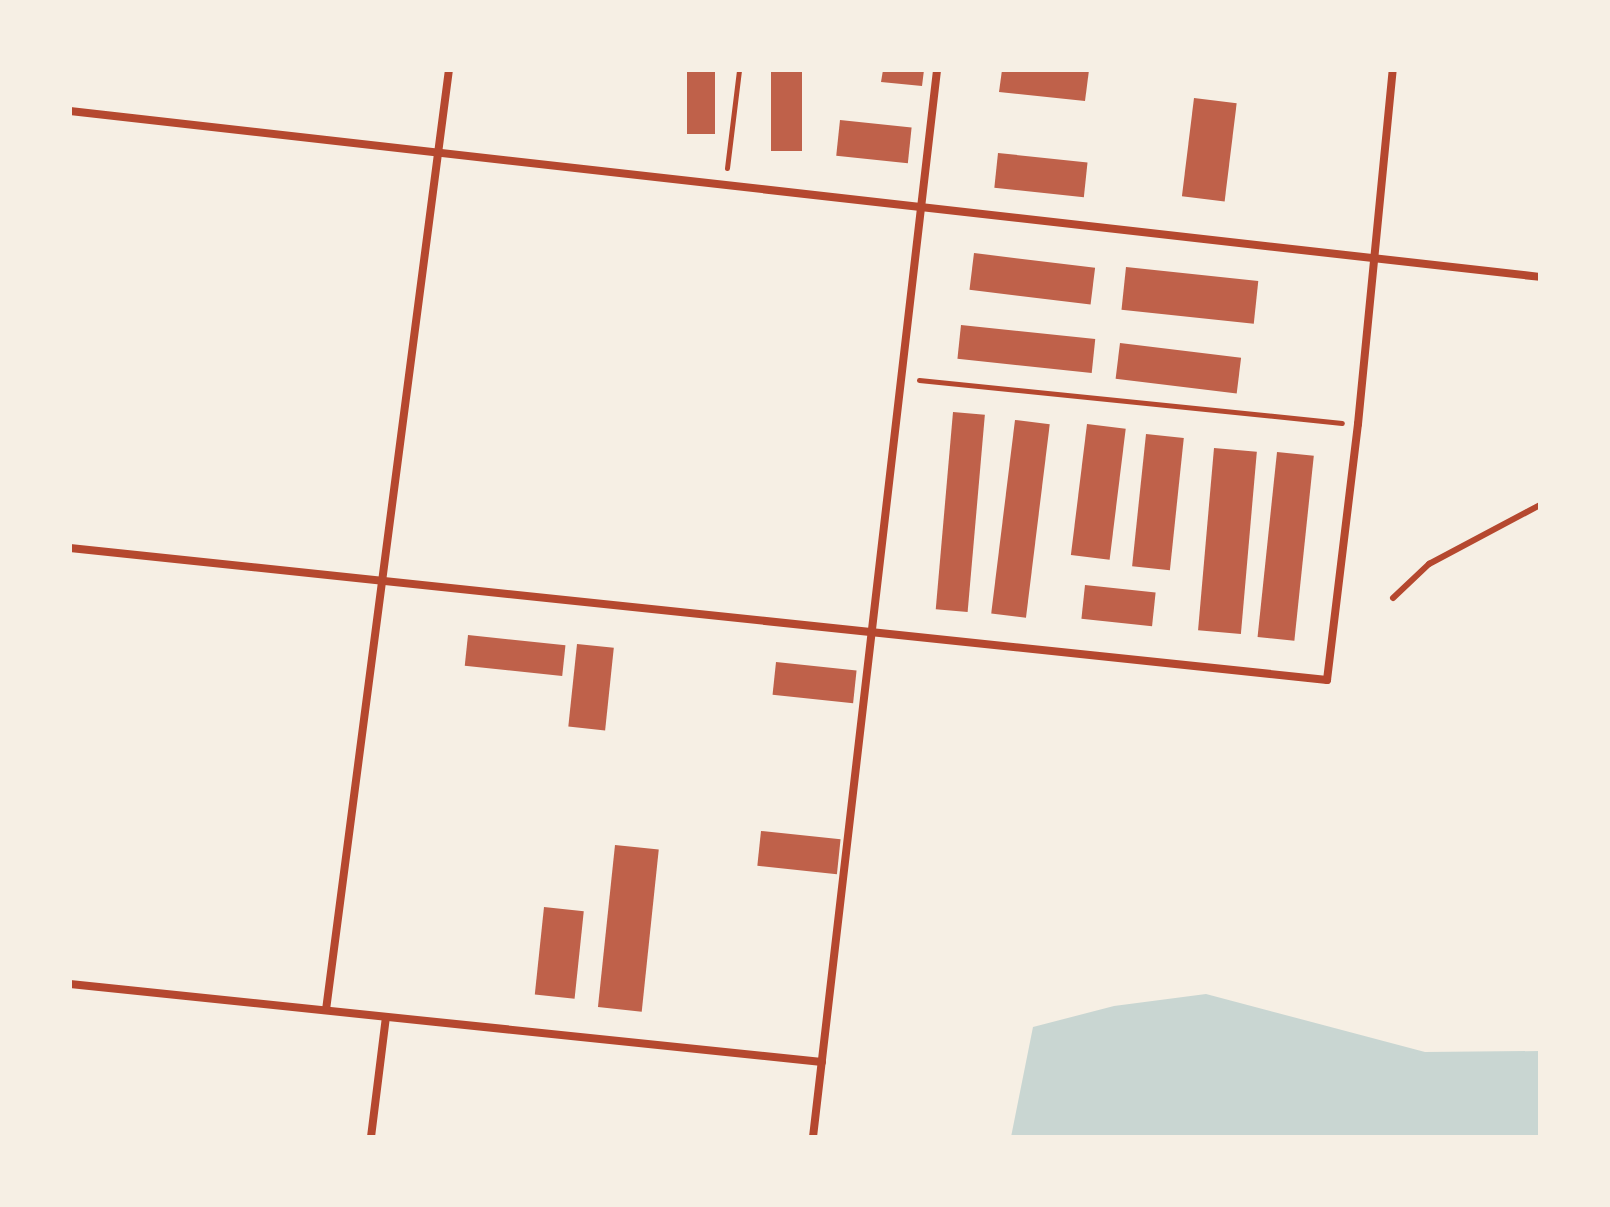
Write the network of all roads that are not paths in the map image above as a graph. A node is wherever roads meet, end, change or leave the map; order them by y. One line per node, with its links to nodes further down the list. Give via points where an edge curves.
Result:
1 (449, 70): 5 (street)
2 (937, 70): 6 (street)
3 (1393, 70): 7 (street)
4 (70, 111): 5 (street)
5 (438, 153): 6 (street); 11 (street)
6 (921, 207): 7 (street); 13 (street)
7 (1372, 258): 8 (street); 13 (street, via 1327,680)
8 (1540, 277)
9 (1540, 505): 12 (lane, via 1429,564)
10 (70, 548): 11 (street)
11 (382, 581): 13 (street); 15 (street)
12 (1393, 598)
13 (872, 632): 17 (street)
14 (70, 984): 15 (street)
15 (326, 1010): 16 (street)
16 (386, 1017): 17 (street); 18 (street)
17 (822, 1062): 19 (street)
18 (371, 1137)
19 (813, 1137)

